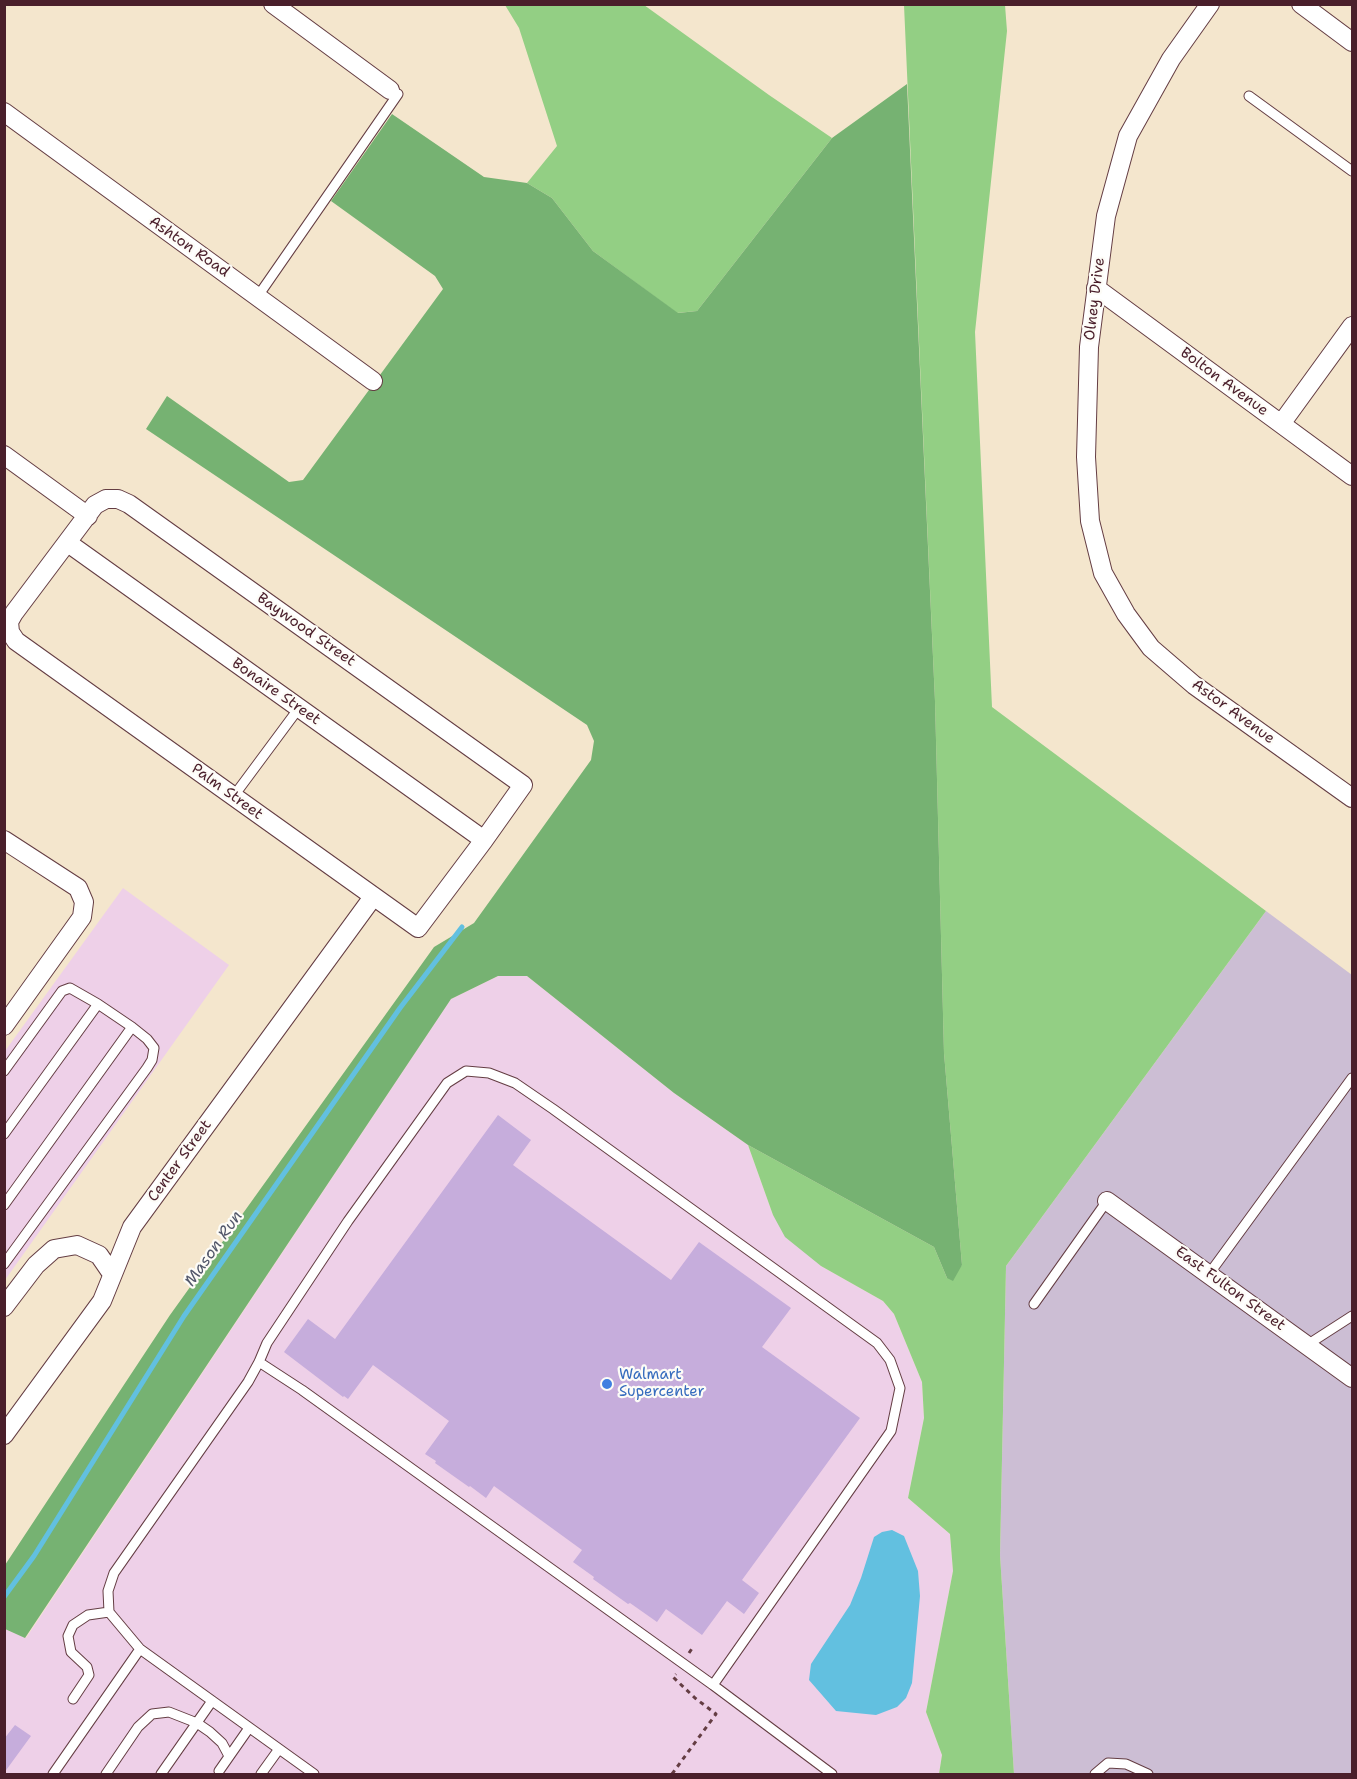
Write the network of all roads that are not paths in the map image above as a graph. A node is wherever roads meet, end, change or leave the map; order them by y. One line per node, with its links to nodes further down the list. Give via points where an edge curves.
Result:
1 (273, 4): 4 (street)
2 (1210, 4): 10 (street, Olney Drive, via 1171,59 1128,136 1106,216)
3 (1301, 4): 5 (street)
4 (297, 11): 6 (street)
5 (1353, 42)
6 (394, 92): 11 (lane)
7 (1249, 96): 9 (lane)
8 (4, 112): 11 (street, Ashton Road)
9 (1353, 171)
10 (1096, 288): 14 (street, Bolton Avenue); 19 (street, Olney Drive, via 1089,347 1090,521 1103,573)
11 (258, 296): 13 (street, Ashton Road)
12 (1353, 326): 14 (street)
13 (373, 381)
14 (1281, 424): 16 (street, Bolton Avenue)
15 (4, 455): 17 (street)
16 (1353, 476)
17 (88, 516): 18 (street, Palm Street); 21 (street, Baywood Street, via 95,505 106,499 129,504)
18 (68, 543): 20 (street, Bonaire Street); 22 (street, Palm Street, via 14,613 9,622 10,632 16,641)
19 (1126, 614): 23 (street, Astor Avenue, via 1151,648 1194,685)
20 (299, 708): 22 (lane); 25 (street, Bonaire Street)
21 (523, 784): 25 (street, Palm Street)
22 (233, 796): 26 (street, Palm Street)
23 (1353, 798)
24 (4, 840): 28 (street, via 78,888 84,902 82,917)
25 (484, 840): 26 (street, Palm Street, via 418,928)
26 (374, 897): 36 (street, Center Street, via 132,1227)
27 (98, 1004): 29 (lane); 30 (lane, via 70,988 62,990); 32 (lane)
28 (7, 1018)
29 (132, 1027): 34 (lane); 35 (lane, via 154,1048 152,1060)
30 (4, 1071)
31 (1353, 1078): 37 (lane)
32 (4, 1134)
33 (1107, 1201): 37 (street, East Fulton Street); 38 (lane)
34 (4, 1205)
35 (6, 1259)
36 (112, 1274): 39 (street, via 99,1254 77,1245 54,1249 36,1265); 44 (street, Center Street, via 102,1301)
37 (1209, 1274): 41 (street, East Fulton Street)
38 (1034, 1304)
39 (4, 1307)
40 (1353, 1316): 41 (lane)
41 (1307, 1345): 43 (street, East Fulton Street)
42 (259, 1362): 45 (lane, via 114,1573 108,1591); 47 (lane); 47 (lane, via 267,1343 348,1221 447,1083 466,1071 489,1073 515,1083 553,1109 877,1343 890,1360 900,1388 891,1431)
43 (1353, 1378)
44 (4, 1435)
45 (109, 1612): 46 (lane); 48 (lane, via 88,1615 73,1625 68,1636 72,1652 90,1675)
46 (140, 1649): 49 (lane); 55 (lane)
47 (713, 1685): 60 (lane)
48 (73, 1699)
49 (212, 1701): 50 (lane); 51 (lane)
50 (197, 1723): 53 (lane, via 222,1743); 56 (lane, via 169,1712 152,1714 138,1727); 57 (lane)
51 (249, 1728): 52 (lane); 53 (lane)
52 (279, 1749): 58 (lane); 59 (lane)
53 (229, 1756): 54 (lane)
54 (219, 1771)
55 (53, 1774)
56 (106, 1774)
57 (161, 1774)
58 (261, 1774)
59 (314, 1774)
60 (832, 1774)
61 (1095, 1774): 62 (lane, via 1108,1763 1126,1764)
62 (1148, 1774)

